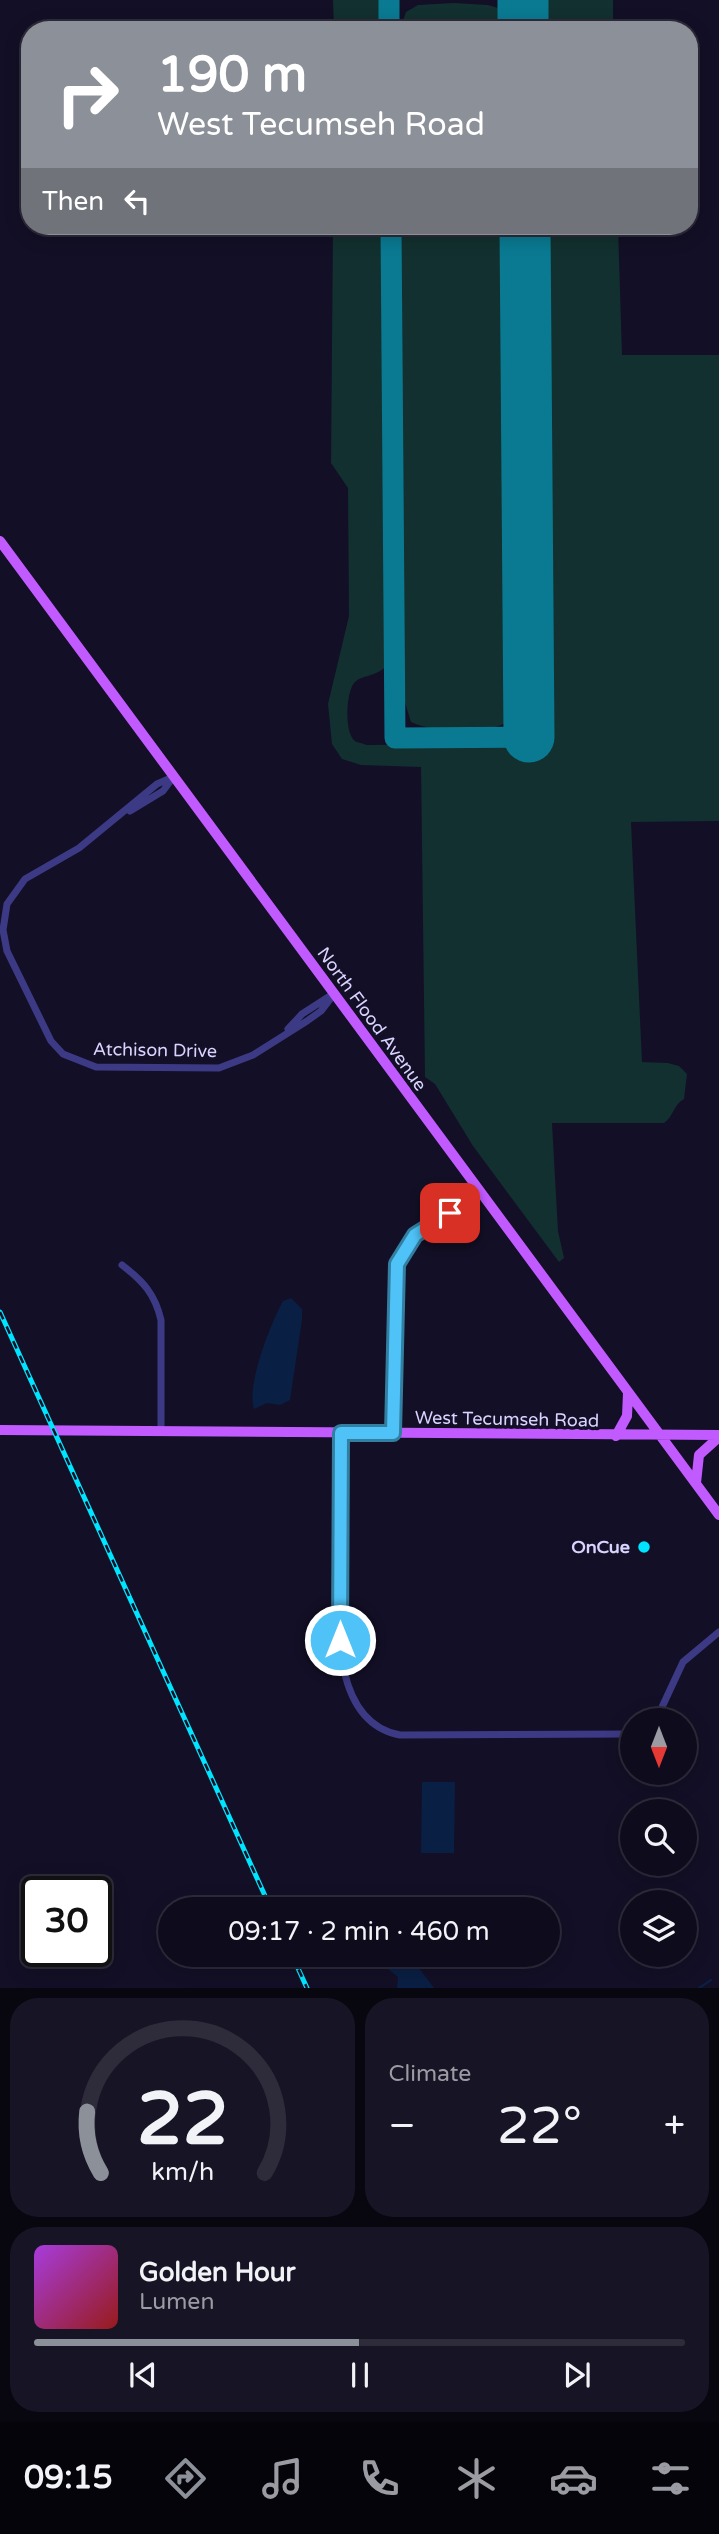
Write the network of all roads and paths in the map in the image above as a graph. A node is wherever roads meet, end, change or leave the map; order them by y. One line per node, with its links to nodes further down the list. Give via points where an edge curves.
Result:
1 (0, 541): 2 (main road, North Flood Avenue)
2 (173, 777): 3 (main road, North Flood Avenue); 3 (street, Atchison Drive, via 163,792 31,875 12,895 3,930 7,951 55,1047 89,1066 219,1068 253,1055)
3 (334, 994): 4 (main road, North Flood Avenue)
4 (477, 1188): 6 (main road, North Flood Avenue); 10 (street, via 459,1196 423,1228 405,1248 396,1272)
5 (122, 1265): 8 (street, via 147,1286 162,1320)
6 (628, 1392): 11 (main road, North Flood Avenue); 12 (main road, via 627,1416)
7 (0, 1430): 8 (main road, West Tecumseh Road)
8 (161, 1431): 9 (main road, West Tecumseh Road)
9 (341, 1433): 10 (main road, West Tecumseh Road); 18 (street, via 340,1650 348,1685 367,1718 400,1735)
10 (393, 1433): 12 (main road, West Tecumseh Road)
11 (660, 1435): 12 (main road, West Tecumseh Road); 13 (main road, West Tecumseh Road); 14 (main road, North Flood Avenue)
12 (616, 1436)
13 (719, 1436): 14 (main road, via 699,1455)
14 (696, 1484): 15 (main road, North Flood Avenue)
15 (719, 1515)
16 (719, 1632): 17 (street, via 683,1661)
17 (661, 1708)
18 (620, 1734)

